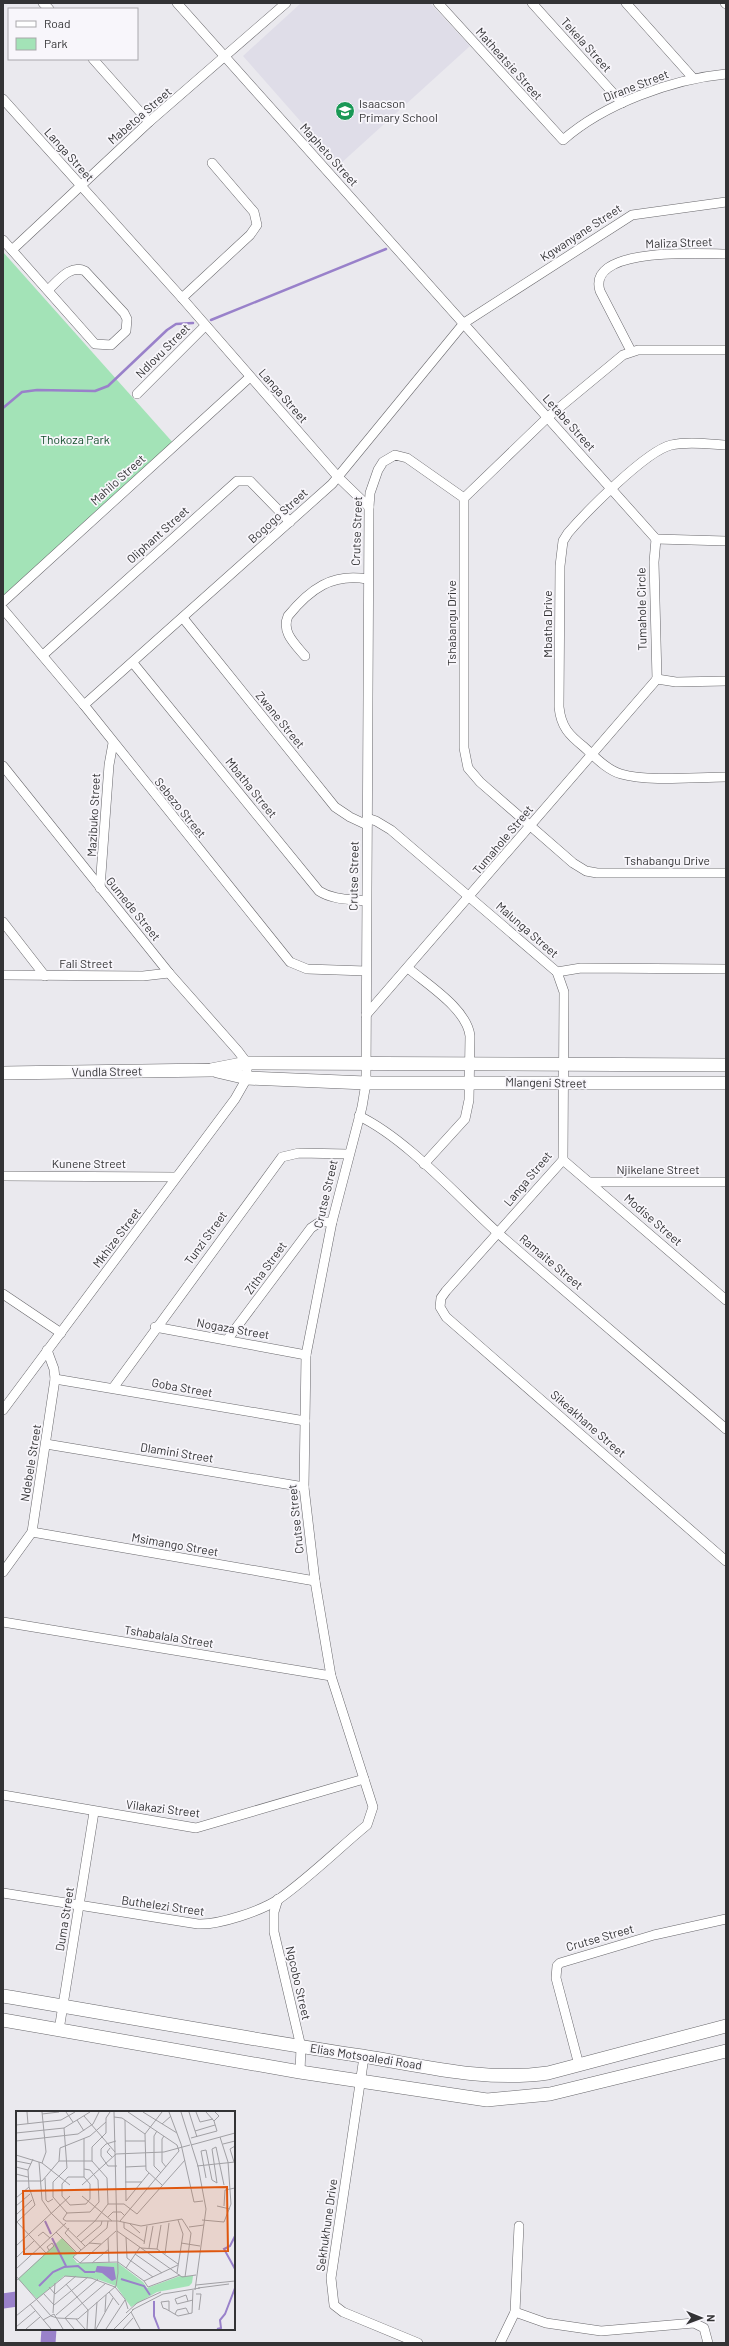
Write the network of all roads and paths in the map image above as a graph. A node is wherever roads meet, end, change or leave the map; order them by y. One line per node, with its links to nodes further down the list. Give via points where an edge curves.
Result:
1 (177, 3): 6 (street, Mapheto Street)
2 (286, 3): 6 (street, Mabetoa Street)
3 (438, 3): 13 (street, Matheatsie Street)
4 (532, 3): 11 (street, Tekela Street)
5 (626, 3): 9 (street)
6 (226, 58): 12 (street, Mabetoa Street); 22 (street, Mapheto Street)
7 (94, 60): 12 (street)
8 (726, 74): 9 (street, Dirane Street)
9 (693, 78): 11 (street, Dirane Street)
10 (3, 100): 15 (street, Langa Street)
11 (622, 103): 13 (street, Dirane Street, via 584,122)
12 (149, 122): 15 (street, Mabetoa Street)
13 (563, 140)
14 (212, 163): 21 (street, via 254,212 257,225 250,236)
15 (80, 186): 18 (street, Mabetoa Street); 21 (street, Langa Street)
16 (726, 202): 22 (street, Kgwanyane Street, via 632,215)
17 (3, 240): 18 (street)
18 (12, 250): 20 (street)
19 (726, 254): 25 (street, Maliza Street, via 645,256 621,262 602,274 598,283 600,291)
20 (48, 290): 20 (street, via 95,344 111,345 126,331 127,319 124,313 85,271 78,268 72,270)
21 (182, 298): 23 (street, Langa Street)
22 (464, 323): 28 (street, Letabe Street); 30 (street, Bogogo Street)
23 (206, 326): 26 (street, Langa Street); 27 (street, Ndlovu Street)
24 (726, 350): 25 (street)
25 (630, 351): 28 (street)
26 (250, 377): 30 (street, Langa Street); 38 (street, Mahilo Street)
27 (137, 394)
28 (548, 418): 31 (street, Letabe Street); 32 (street)
29 (726, 445): 31 (street, Mbatha Drive, via 682,444 663,447)
30 (338, 477): 33 (street, Langa Street); 34 (street, Bogogo Street)
31 (611, 489): 35 (street, Letabe Street); 48 (street, Mbatha Drive, via 568,532 563,541 560,566 560,718 568,734)
32 (464, 498): 33 (street, Crutse Street, via 407,458 395,455 383,462 378,470 370,492); 52 (street, Tshabangu Drive, via 465,759 472,775)
33 (369, 507): 37 (street, Crutse Street)
34 (290, 522): 40 (street, Bogogo Street); 41 (street, Oliphant Street, via 250,481 238,481)
35 (656, 539): 36 (street); 44 (street, Tumahole Circle, via 654,562)
36 (726, 541)
37 (367, 578): 42 (street, Crutse Street, via 344,577 329,580 288,616 285,622 287,632); 51 (street, Crutse Street)
38 (3, 602)
39 (3, 609): 41 (street, Sebezo Street)
40 (183, 618): 43 (street, Bogogo Street); 51 (street, Zwane Street, via 332,803 341,812)
41 (43, 655): 46 (street, Sebezo Street)
42 (305, 656)
43 (133, 663): 46 (street, Bogogo Street); 56 (street, Mbatha Street, via 319,891 338,899)
44 (657, 680): 45 (street); 48 (street, Tumahole Street)
45 (726, 681)
46 (84, 705): 47 (street, Sebezo Street)
47 (113, 743): 54 (street, Mazibuko Street); 61 (street, Sebezo Street, via 290,962 307,969)
48 (591, 754): 50 (street, Mbatha Drive, via 621,774 649,777); 52 (street, Tumahole Street)
49 (3, 766): 54 (street, Gumede Street)
50 (726, 777)
51 (367, 822): 55 (street, Malunga Street, via 376,821 390,830); 56 (street, Crutse Street)
52 (531, 826): 53 (street, Tshabangu Drive, via 573,863 586,871); 55 (street, Tumahole Street)
53 (726, 873)
54 (100, 888): 60 (street, Gumede Street)
55 (470, 897): 58 (street, Tumahole Street); 62 (street, Malunga Street)
56 (366, 901): 61 (street, Crutse Street)
57 (3, 922): 64 (street)
58 (408, 968): 65 (street, Tumahole Street); 67 (street, via 466,1019 470,1036)
59 (726, 969): 62 (street, Malunga Street, via 581,968)
60 (169, 972): 64 (street, Fali Street, via 143,976); 66 (street, Gumede Street)
61 (366, 972): 65 (street, Crutse Street)
62 (557, 972): 70 (street, Langa Street, via 564,992)
63 (3, 976): 64 (street, Fali Street)
64 (45, 976)
65 (366, 1015): 68 (street, Crutse Street)
66 (246, 1063): 68 (main road, Vundla Street); 71 (main road, Vundla Street); 73 (street)
67 (469, 1063): 68 (main road, Mlangeni Street); 70 (main road, Mlangeni Street); 74 (street)
68 (366, 1065): 75 (street, Crutse Street)
69 (726, 1065): 70 (main road, Mlangeni Street)
70 (563, 1066): 77 (street, Langa Street)
71 (211, 1070): 72 (main road, Vundla Street); 73 (main road, Vundla Street)
72 (3, 1073)
73 (246, 1078): 75 (main road, Vundla Street); 83 (street, Mkhize Street, via 235,1099)
74 (470, 1082): 75 (main road, Mlangeni Street); 77 (main road, Mlangeni Street); 81 (street, via 465,1119)
75 (366, 1083): 78 (street, Crutse Street)
76 (726, 1083): 77 (main road, Mlangeni Street)
77 (563, 1084): 80 (street, Langa Street)
78 (359, 1116): 79 (street, Crutse Street); 81 (street, Ramaite Street, via 380,1128)
79 (348, 1154): 86 (street, Crutse Street); 91 (street, Tunzi Street, via 299,1153 282,1157)
80 (563, 1160): 84 (street, Modise Street); 87 (street, Langa Street)
81 (424, 1164): 87 (street, Ramaite Street)
82 (3, 1176): 83 (street, Kunene Street)
83 (176, 1177): 92 (street, Mkhize Street)
84 (591, 1182): 85 (street, Njikelane Street); 89 (street, Modise Street)
85 (726, 1182)
86 (332, 1222): 93 (street, Zitha Street, via 320,1222 311,1228); 95 (street, Crutse Street)
87 (498, 1233): 90 (street, Langa Street, via 446,1291); 100 (street, Ramaite Street)
88 (3, 1294): 92 (street)
89 (726, 1300)
90 (440, 1304): 104 (street, Sikeakhane Street, via 441,1311 446,1316)
91 (155, 1327): 93 (street, Nogaza Street); 97 (street, Tunzi Street)
92 (61, 1333): 94 (street, Mkhize Street)
93 (227, 1340): 95 (street, Nogaza Street)
94 (47, 1350): 96 (street, Ndebele Street); 98 (street, Mkhize Street)
95 (306, 1355): 99 (street, Crutse Street)
96 (55, 1379): 97 (street, Goba Street); 101 (street, Ndebele Street)
97 (112, 1388): 99 (street, Goba Street)
98 (3, 1410)
99 (304, 1421): 102 (street, Crutse Street)
100 (726, 1429)
101 (46, 1444): 102 (street, Dlamini Street); 103 (street, Ndebele Street)
102 (304, 1487): 106 (street, Crutse Street)
103 (32, 1532): 105 (street, Ndebele Street); 106 (street, Msimango Street)
104 (726, 1561)
105 (3, 1572)
106 (315, 1580): 108 (street, Crutse Street)
107 (3, 1622): 108 (street, Tshabalala Street)
108 (331, 1676): 109 (street, Crutse Street)
109 (364, 1779): 111 (street, Crutse Street); 112 (street, Vilakazi Street, via 196,1828)
110 (3, 1795): 112 (street, Vilakazi Street)
111 (373, 1807): 114 (street, Buthelezi Street, via 367,1825)
112 (94, 1812): 115 (street, Duma Street)
113 (3, 1893): 115 (street, Buthelezi Street)
114 (278, 1899): 115 (street, Buthelezi Street, via 255,1910 207,1924); 122 (street, Ngcobo Street, via 274,1912 274,1932)
115 (80, 1906): 118 (street, Duma Street)
116 (726, 1919): 125 (street, Crutse Street, via 654,1934 560,1963 557,1966 556,1978)
117 (3, 1996): 118 (main road, Elias Motsoaledi Road)
118 (62, 2006): 121 (street, Duma Street); 122 (main road, Elias Motsoaledi Road)
119 (3, 2020): 121 (main road)
120 (726, 2026): 125 (main road, Elias Motsoaledi Road)
121 (59, 2030): 126 (main road)
122 (301, 2047): 124 (main road, Elias Motsoaledi Road); 126 (street, Ngcobo Street)
123 (726, 2051): 127 (main road, via 584,2087 525,2098 487,2100)
124 (364, 2057): 125 (main road, Elias Motsoaledi Road, via 491,2076 548,2073); 127 (street, Sekhukhune Drive)
125 (579, 2064)
126 (300, 2072): 127 (main road)
127 (360, 2082): 130 (street, Sekhukhune Drive, via 334,2259 332,2296 334,2305 344,2312)
128 (519, 2226): 129 (street)
129 (515, 2312): 133 (street); 134 (street, via 546,2323 601,2331 694,2323 704,2328)
130 (397, 2334): 131 (street); 132 (street, Sekhukhune Drive)
131 (393, 2343)
132 (418, 2343)
133 (500, 2343)
134 (708, 2343)

